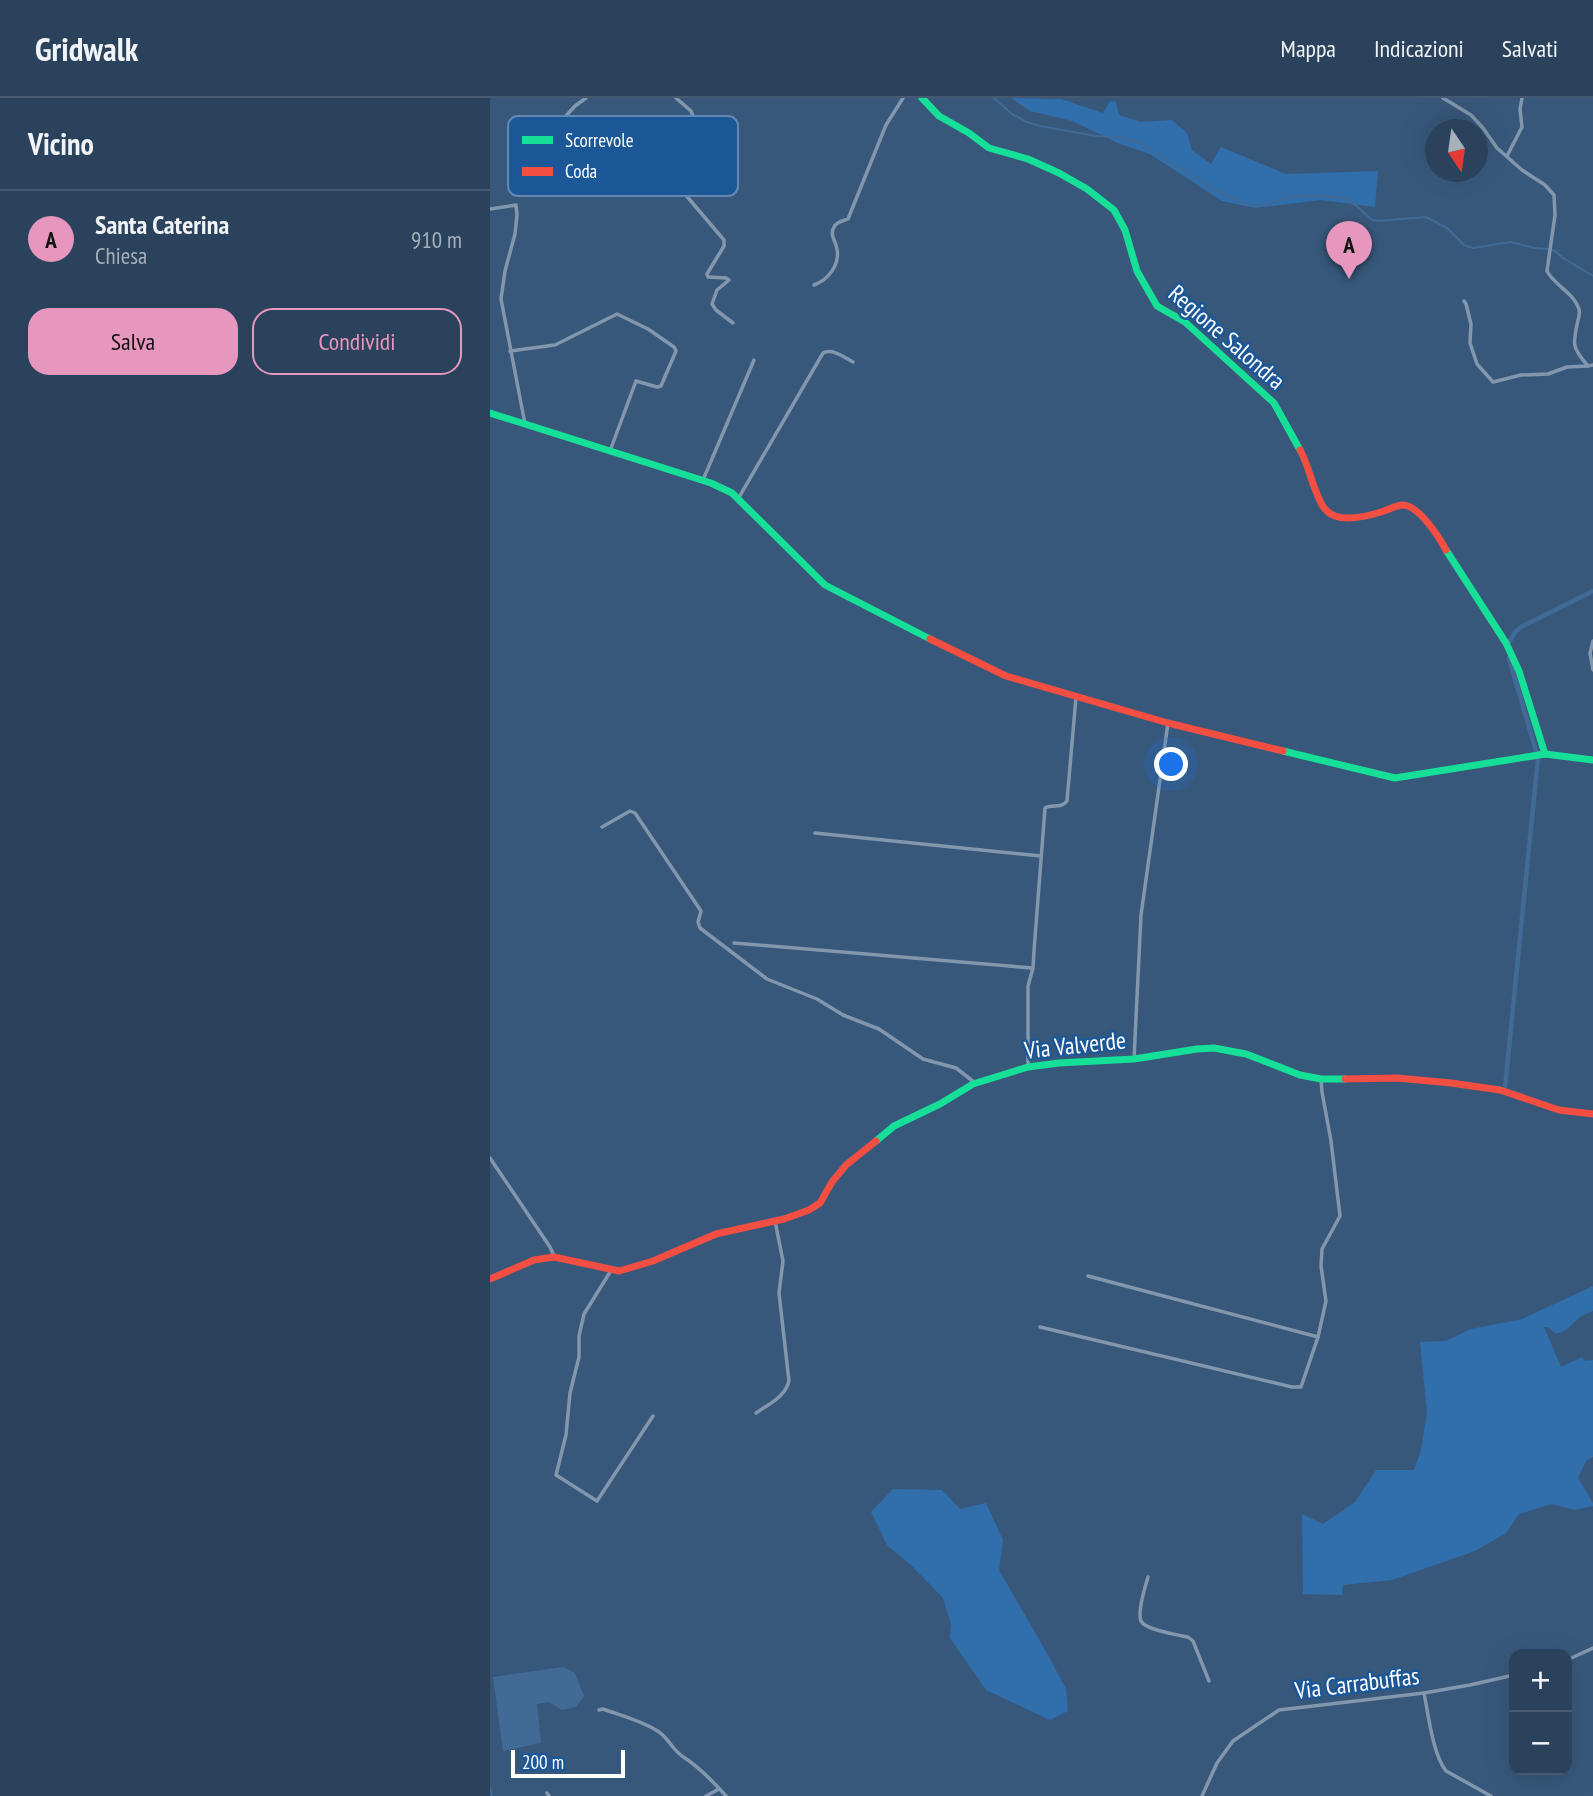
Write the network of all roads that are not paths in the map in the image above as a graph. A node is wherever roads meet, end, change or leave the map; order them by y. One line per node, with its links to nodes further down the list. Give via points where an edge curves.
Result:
1 (586, 98): 7 (street)
2 (676, 98): 8 (street)
3 (903, 98): 12 (street, via 886,125 848,219 834,227 838,250 832,272)
4 (922, 98): 28 (street, Regione Salondra, via 939,116 989,148 1059,173 1114,209 1137,271 1157,306 1185,322 1274,403 1331,515 1355,517 1404,505 1414,509 1438,535 1506,643 1519,671)
5 (1443, 98): 9 (street, via 1471,115)
6 (1522, 98): 9 (street, via 1522,128)
7 (566, 116)
8 (693, 116)
9 (1507, 156): 18 (street, via 1554,195 1547,271 1579,308 1574,347)
10 (687, 196): 14 (street, via 724,240 707,274 728,279 717,290 712,306)
11 (490, 209): 15 (street, via 516,205 515,234 500,299)
12 (814, 285)
13 (1464, 301): 18 (street, via 1471,324 1470,343 1478,365 1493,382)
14 (733, 323)
15 (510, 351): 20 (street); 21 (street, via 555,345 617,314 674,346 661,386 636,382)
16 (754, 360): 22 (street)
17 (853, 362): 23 (street, via 831,351 823,353)
18 (1591, 365)
19 (490, 413): 20 (street)
20 (525, 424): 21 (street)
21 (610, 451): 22 (street)
22 (702, 480): 23 (street)
23 (738, 499): 26 (street, via 836,592 982,666)
24 (1593, 641): 25 (street)
25 (1593, 670)
26 (1076, 697): 27 (street); 32 (street, via 1067,801 1045,808)
27 (1168, 723): 28 (street, via 1395,778); 35 (street, via 1141,915)
28 (1540, 755): 29 (street)
29 (1593, 760)
30 (602, 827): 38 (street, via 630,811 635,813 701,911 700,928 767,979 879,1029 923,1059 956,1068)
31 (815, 833): 32 (street)
32 (1041, 856): 34 (street)
33 (734, 943): 34 (street)
34 (1033, 968): 36 (street, via 1028,986)
35 (1134, 1059): 36 (street, Via Valverde); 37 (street, Via Valverde, via 1217,1048)
36 (1028, 1067): 38 (street, Via Valverde)
37 (1321, 1079): 39 (street, Via Valverde, via 1451,1083 1500,1090 1559,1110); 47 (street, via 1339,1216 1322,1250 1326,1301)
38 (975, 1083): 41 (street, Via Valverde, via 894,1126 846,1165 820,1203)
39 (1593, 1114)
40 (490, 1158): 42 (street)
41 (775, 1221): 43 (street, Via Valverde, via 716,1234 653,1262); 48 (street, via 783,1261 779,1293 789,1381 786,1391)
42 (554, 1257): 43 (street, Via Valverde); 45 (street, Via Valverde, via 534,1260)
43 (612, 1269): 49 (street, via 584,1314 556,1475 597,1502)
44 (1088, 1276): 47 (street)
45 (490, 1279)
46 (1040, 1326): 47 (street, via 1292,1387 1301,1387)
47 (1318, 1337)
48 (756, 1413)
49 (653, 1416)
50 (1148, 1577): 54 (street, via 1142,1622 1193,1641)
51 (1593, 1647): 52 (street)
52 (1572, 1658)
53 (1509, 1676): 55 (street, Via Carrabuffas)
54 (1209, 1681)
55 (1424, 1693): 60 (street, Via Carrabuffas, via 1279,1710 1233,1741); 61 (street, via 1441,1766)
56 (599, 1710): 57 (street, via 660,1733)
57 (719, 1788): 58 (street); 59 (street)
58 (706, 1796)
59 (726, 1796)
60 (1202, 1796)
61 (1491, 1796)

